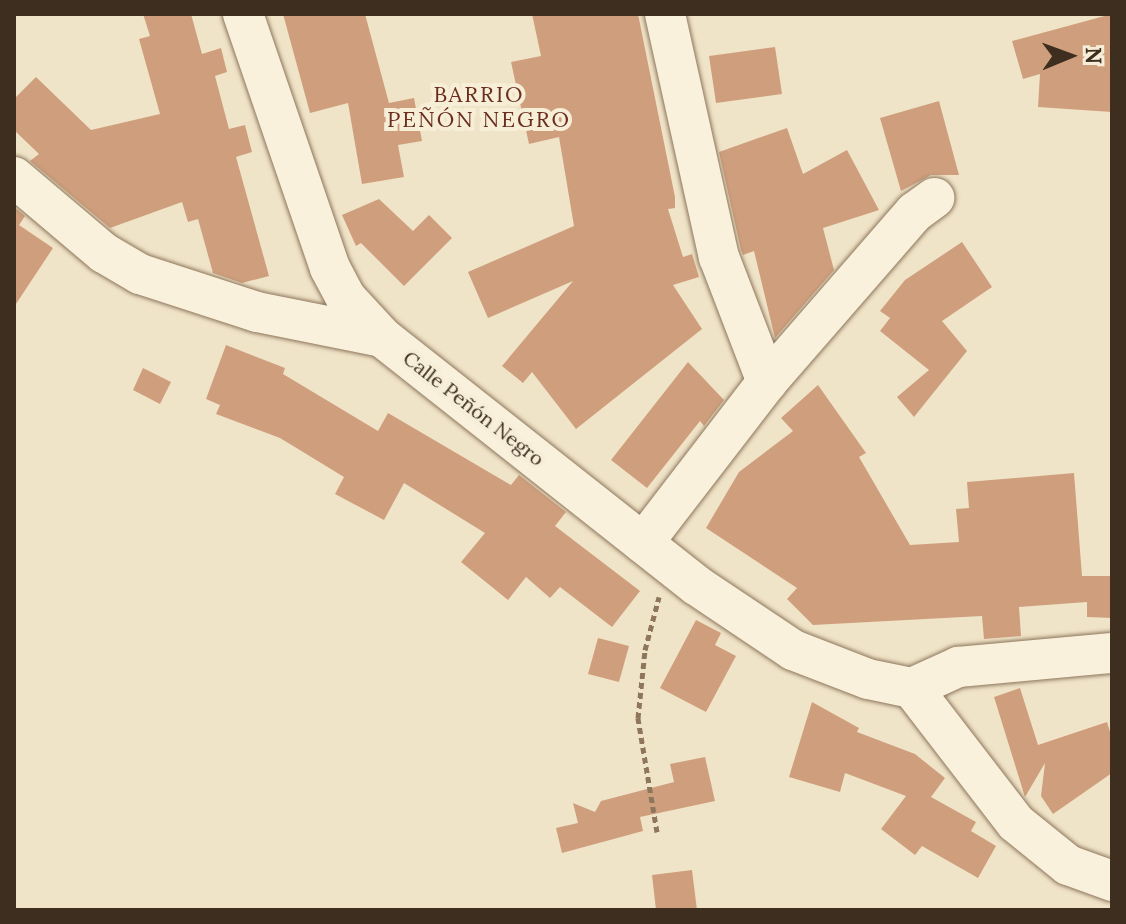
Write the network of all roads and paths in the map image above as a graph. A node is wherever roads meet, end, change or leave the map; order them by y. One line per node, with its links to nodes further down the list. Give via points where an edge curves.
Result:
1 (243, 14): 5 (street, via 330,268 346,298)
2 (665, 14): 6 (street, via 705,207)
3 (14, 177): 5 (street, Calle Peñón Negro, via 104,253 140,274 257,312)
4 (934, 198): 6 (street, via 897,232)
5 (382, 337): 7 (street, Calle Peñón Negro)
6 (767, 382): 7 (street)
7 (643, 543): 8 (street, Calle Peñón Negro)
8 (675, 568): 10 (street, Calle Peñón Negro, via 793,650 868,679); 11 (path, via 657,603 639,686 638,739)
9 (1112, 653): 10 (street, via 958,667)
10 (912, 688): 12 (street, via 1016,823 1044,850)
11 (657, 832)
12 (1112, 881)

